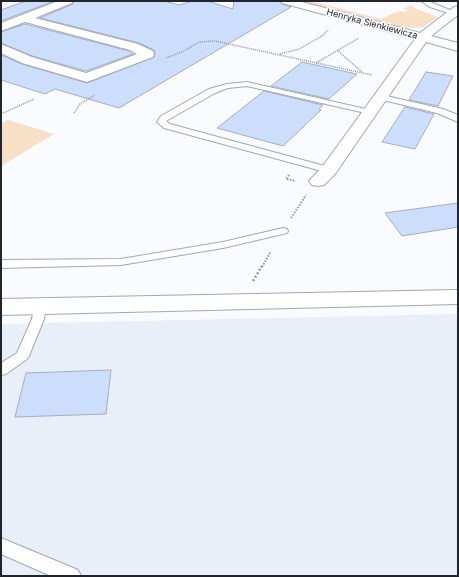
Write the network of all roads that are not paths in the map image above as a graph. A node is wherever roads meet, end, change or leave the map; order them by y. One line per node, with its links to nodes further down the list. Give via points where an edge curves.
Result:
1 (68, 1): 5 (street)
2 (286, 1): 7 (street, Henryka Sienkiewicza)
3 (424, 1): 4 (lane, via 436,8)
4 (456, 11): 7 (street)
5 (24, 18): 6 (street); 9 (street, via 134,47 148,54 87,78 27,60)
6 (1, 27)
7 (423, 38): 8 (street, Henryka Sienkiewicza); 10 (street)
8 (458, 47)
9 (1, 48)
10 (382, 97): 11 (street); 12 (lane, via 440,111)
11 (370, 112): 13 (street); 13 (lane, via 247,84 212,91 161,122 167,126)
12 (458, 119)
13 (329, 170): 14 (street)
14 (318, 181)
15 (283, 231): 16 (lane, via 223,245 121,262)
16 (1, 264)
17 (458, 298): 18 (street)
18 (40, 306): 19 (street); 20 (lane, via 38,319 22,356)
19 (1, 307)
20 (1, 370)
21 (1, 546): 22 (lane)
22 (72, 576)

